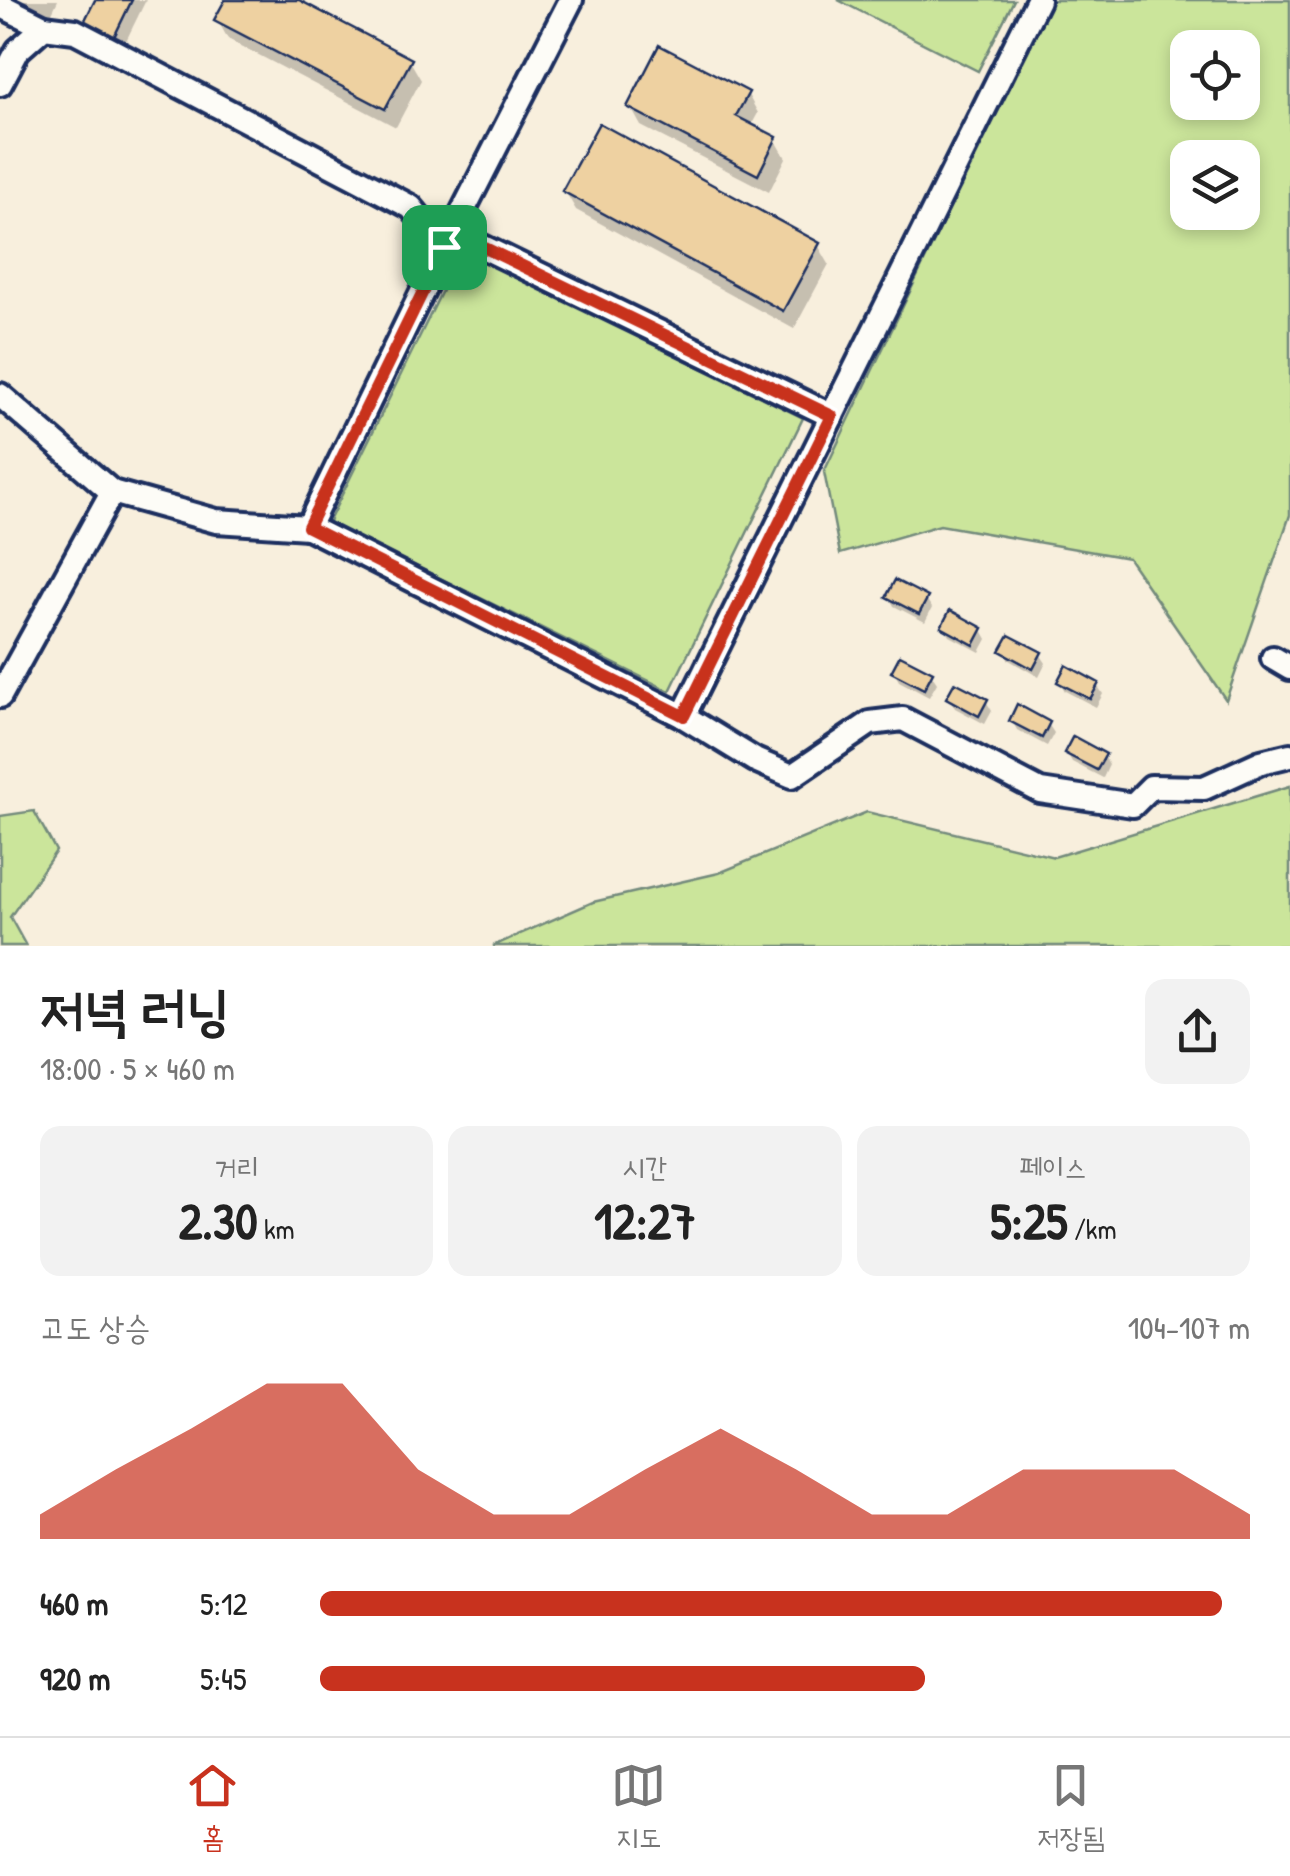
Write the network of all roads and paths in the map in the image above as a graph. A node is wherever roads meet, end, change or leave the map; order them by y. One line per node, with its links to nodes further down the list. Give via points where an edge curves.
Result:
1 (570, 0): 6 (street)
2 (1038, 0): 8 (street)
3 (0, 5): 4 (street)
4 (44, 28): 5 (street, via 18,50); 6 (street, via 75,31 411,206)
5 (0, 84)
6 (448, 239): 8 (street); 10 (street)
7 (0, 396): 9 (street)
8 (832, 416): 12 (street)
9 (112, 492): 10 (street, via 216,521); 11 (street)
10 (308, 527): 12 (street)
11 (0, 696)
12 (684, 716): 13 (street, via 792,776 870,723 903,719 1040,792 1132,804 1151,787 1204,788)
13 (1290, 755)

